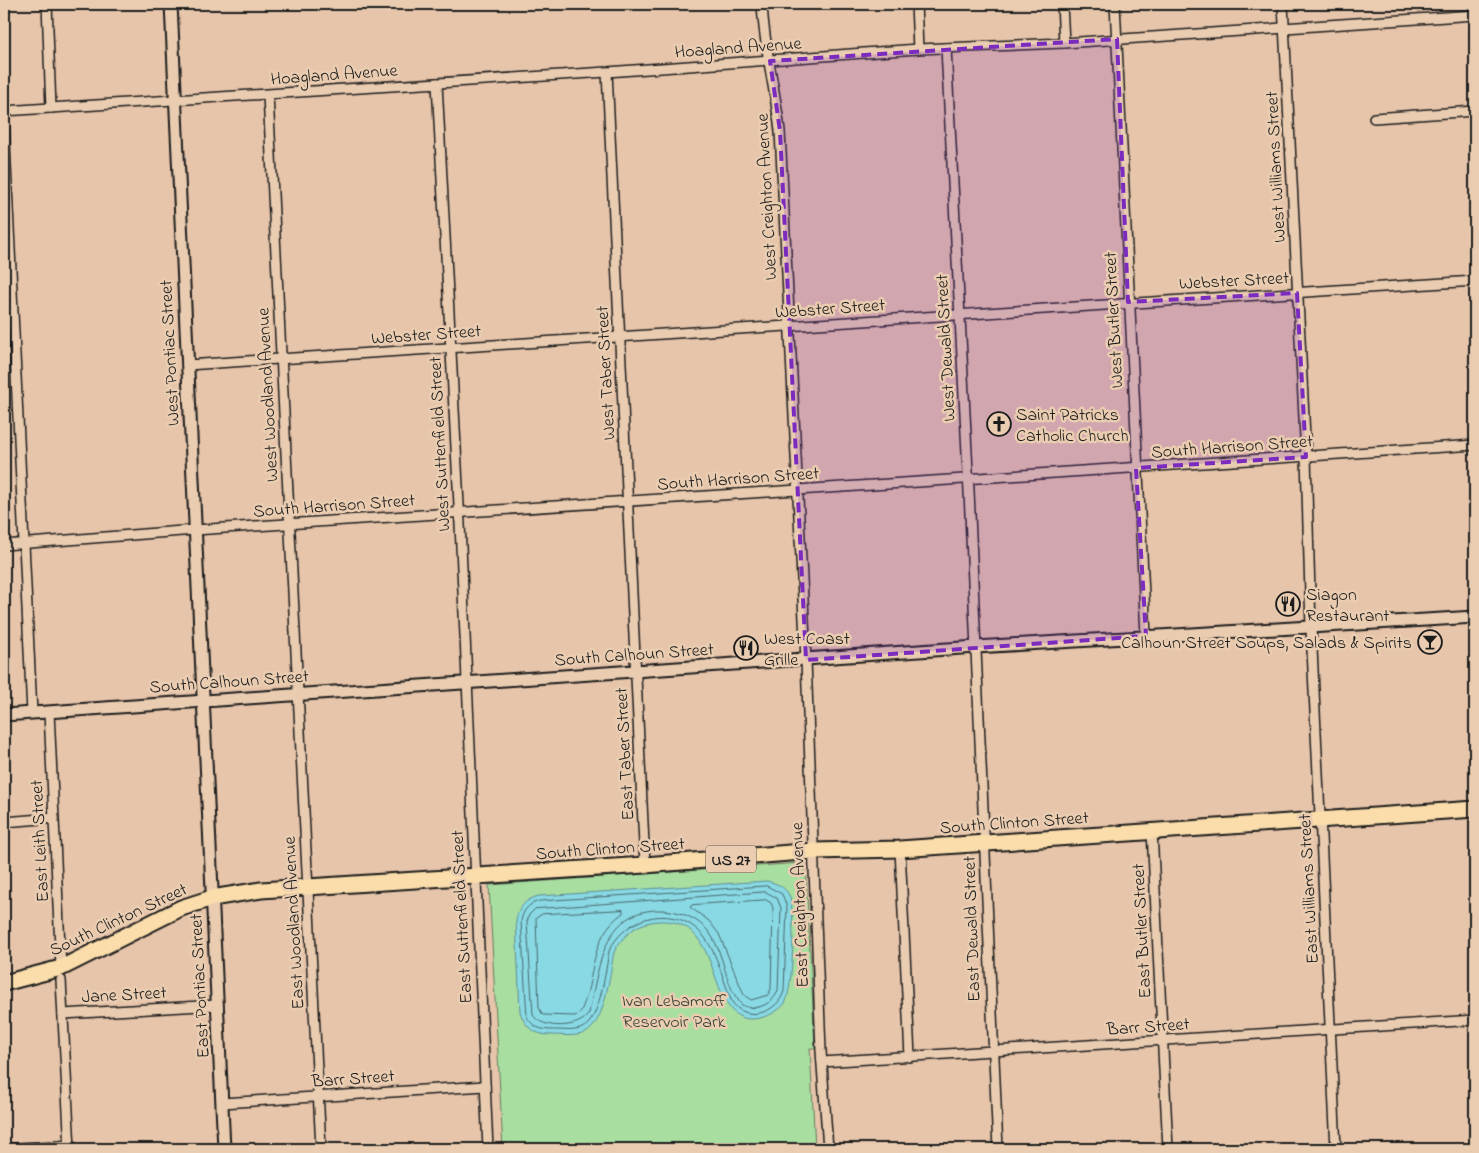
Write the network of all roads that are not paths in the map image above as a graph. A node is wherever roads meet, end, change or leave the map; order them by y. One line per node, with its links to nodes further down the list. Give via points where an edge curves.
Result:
1 (48, 4): 19 (street)
2 (171, 4): 18 (street, West Pontiac Street)
3 (762, 4): 14 (street, West Creighton Avenue, via 763,33)
4 (916, 4): 13 (street)
5 (1062, 4): 11 (street)
6 (1115, 4): 10 (street, West Butler Street)
7 (1283, 4): 9 (street, West Williams Street)
8 (1475, 15): 9 (street, Hoagland Avenue)
9 (1285, 27): 10 (street, Hoagland Avenue); 25 (street, West Williams Street)
10 (1117, 39): 11 (street, Hoagland Avenue); 26 (street, West Butler Street)
11 (1064, 43): 12 (street, Hoagland Avenue)
12 (946, 48): 13 (street, Hoagland Avenue); 27 (street, West Dewald Street)
13 (918, 49): 14 (street, Hoagland Avenue)
14 (770, 61): 15 (street, Hoagland Avenue); 28 (street, West Creighton Avenue, via 780,131)
15 (607, 72): 16 (street, Hoagland Avenue); 29 (street, West Taber Street)
16 (437, 83): 17 (street, Hoagland Avenue); 30 (street, West Suttenfield Street)
17 (268, 95): 18 (street, Hoagland Avenue); 31 (street, West Woodland Avenue)
18 (175, 100): 19 (street, Hoagland Avenue); 32 (street, West Pontiac Street)
19 (51, 108): 20 (street, Hoagland Avenue)
20 (4, 111)
21 (1475, 111): 22 (street)
22 (1374, 118)
23 (4, 122): 42 (street)
24 (1475, 280): 25 (street, Webster Street)
25 (1297, 292): 26 (street, Webster Street); 34 (street, West Williams Street)
26 (1128, 302): 27 (street, Webster Street); 35 (street, West Butler Street)
27 (960, 315): 28 (street, Webster Street); 36 (street, West Dewald Street)
28 (790, 327): 29 (street, Webster Street); 37 (street, West Creighton Avenue)
29 (619, 338): 30 (street, Webster Street); 38 (street, West Taber Street)
30 (450, 348): 31 (street, Webster Street); 39 (street, West Suttenfield Street)
31 (281, 360): 32 (street, Webster Street); 40 (street, West Woodland Avenue)
32 (187, 365): 41 (street, West Pontiac Street)
33 (1475, 445): 34 (street, South Harrison Street)
34 (1306, 458): 35 (street, South Harrison Street); 45 (street, West Williams Street)
35 (1136, 468): 36 (street, South Harrison Street); 46 (street, West Butler Street)
36 (968, 479): 37 (street, South Harrison Street); 47 (street, West Dewald Street)
37 (797, 490): 38 (street, South Harrison Street); 48 (street, West Creighton Avenue)
38 (628, 501): 39 (street, South Harrison Street); 49 (street, West Taber Street)
39 (459, 514): 40 (street, South Harrison Street); 50 (street, West Suttenfield Street)
40 (290, 525): 41 (street, South Harrison Street); 51 (street, West Woodland Avenue)
41 (195, 530): 42 (street, South Harrison Street); 52 (street, West Pontiac Street)
42 (24, 544): 43 (street, South Harrison Street); 54 (street)
43 (4, 545)
44 (1475, 617): 45 (street, South Calhoun Street)
45 (1311, 628): 46 (street, South Calhoun Street); 58 (street, East Williams Street)
46 (1146, 636): 47 (street, South Calhoun Street)
47 (976, 647): 48 (street, South Calhoun Street); 61 (street, East Dewald Street)
48 (806, 660): 49 (street, South Calhoun Street); 63 (street, East Creighton Avenue)
49 (636, 672): 50 (street, South Calhoun Street); 64 (street, East Taber Street)
50 (466, 682): 51 (street, South Calhoun Street); 65 (street, East Suttenfield Street)
51 (298, 694): 52 (street, South Calhoun Street); 66 (street, East Woodland Avenue)
52 (202, 700): 53 (street, South Calhoun Street); 67 (street, East Pontiac Street)
53 (49, 712): 54 (street, South Calhoun Street); 57 (street, East Leith Street)
54 (32, 713): 55 (street, South Calhoun Street)
55 (4, 715)
56 (1475, 809): 58 (highway, South Clinton Street / US 27)
57 (54, 818): 59 (street); 68 (street, East Leith Street)
58 (1320, 819): 60 (highway, South Clinton Street / US 27); 73 (street, East Williams Street)
59 (4, 822)
60 (1152, 831): 61 (highway, South Clinton Street / US 27); 74 (street, East Butler Street)
61 (984, 842): 62 (highway, South Clinton Street / US 27); 75 (street, East Dewald Street)
62 (900, 849): 63 (highway, South Clinton Street / US 27); 76 (street)
63 (814, 851): 64 (highway, South Clinton Street / US 27); 77 (street, East Creighton Avenue)
64 (645, 866): 65 (highway, South Clinton Street / US 27)
65 (476, 876): 66 (highway, South Clinton Street / US 27); 78 (street, East Suttenfield Street)
66 (308, 887): 67 (highway, South Clinton Street / US 27); 79 (street, East Woodland Avenue)
67 (212, 898): 68 (highway, South Clinton Street / US 27, via 180,908); 70 (street, East Pontiac Street)
68 (61, 974): 69 (highway, South Clinton Street / US 27); 71 (street, East Leith Street)
69 (4, 983)
70 (218, 1005): 71 (street, Jane Street); 80 (street, East Pontiac Street)
71 (63, 1014): 81 (street, East Leith Street)
72 (1475, 1020): 73 (street, Barr Street)
73 (1331, 1030): 74 (street, Barr Street); 89 (street, East Williams Street)
74 (1163, 1041): 75 (street, Barr Street); 88 (street, East Butler Street)
75 (992, 1051): 76 (street, Barr Street); 87 (street, East Dewald Street)
76 (910, 1057): 77 (street, Barr Street)
77 (822, 1062): 86 (street, East Creighton Avenue)
78 (485, 1086): 79 (street, Barr Street); 85 (street, East Suttenfield Street)
79 (318, 1097): 80 (street, Barr Street); 84 (street, East Woodland Avenue)
80 (222, 1103): 83 (street, East Pontiac Street)
81 (70, 1147): 82 (street)
82 (4, 1149)
83 (224, 1149)
84 (321, 1149)
85 (488, 1149)
86 (828, 1149)
87 (998, 1149)
88 (1168, 1149)
89 (1336, 1149)

